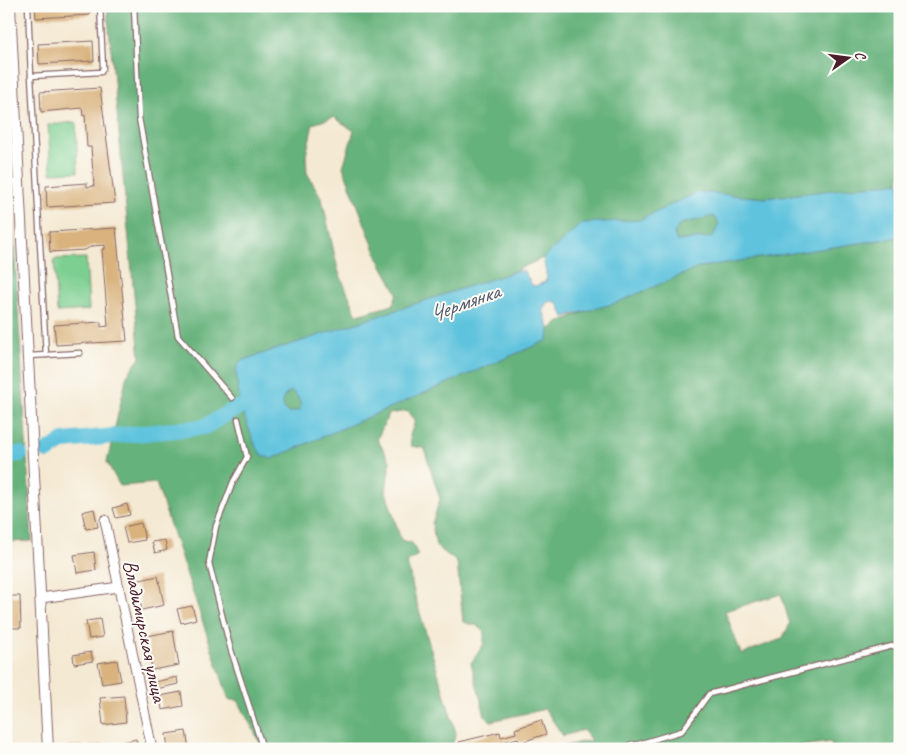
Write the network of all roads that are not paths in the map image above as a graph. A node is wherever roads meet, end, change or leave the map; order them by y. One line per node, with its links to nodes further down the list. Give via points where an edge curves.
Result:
1 (10, 6): 5 (street)
2 (28, 6): 6 (lane)
3 (100, 6): 6 (lane, via 101,72)
4 (134, 6): 10 (lane, via 139,118 178,336)
5 (9, 56): 9 (street)
6 (31, 76): 8 (lane)
7 (80, 353): 8 (lane)
8 (46, 355): 9 (lane)
9 (29, 356): 14 (street)
10 (232, 398)
11 (238, 419): 19 (lane, via 247,457 233,482 216,526 209,564 230,647)
12 (105, 520): 13 (street, Владимирская улица)
13 (119, 588): 14 (street); 18 (street, Владимирская улица)
14 (41, 598): 17 (street)
15 (900, 644): 16 (lane, via 709,694 682,730)
16 (632, 748)
17 (48, 749)
18 (152, 749)
19 (263, 749)

